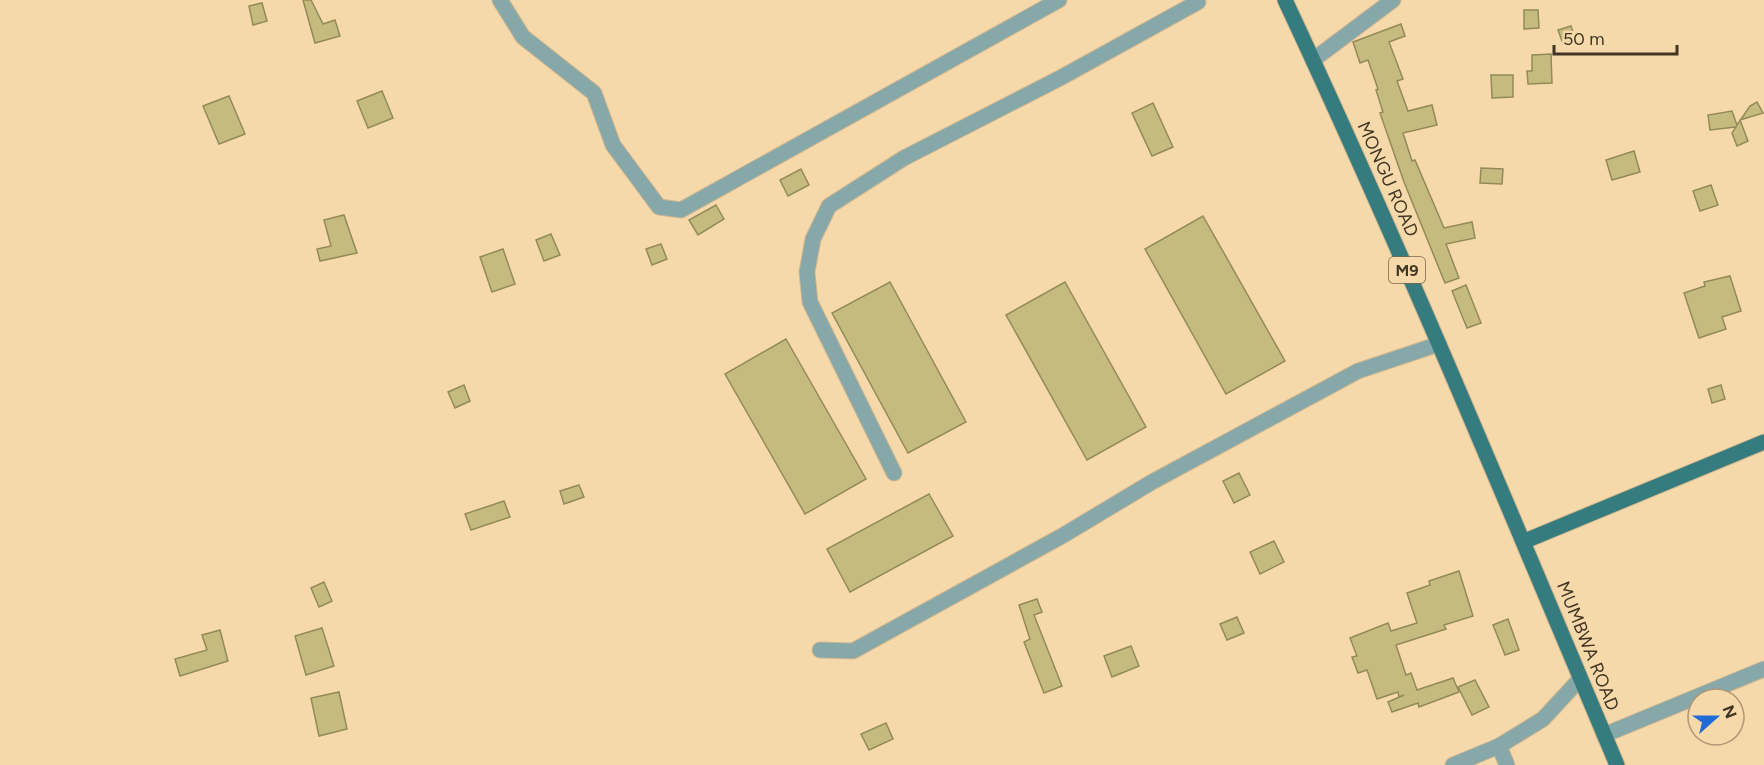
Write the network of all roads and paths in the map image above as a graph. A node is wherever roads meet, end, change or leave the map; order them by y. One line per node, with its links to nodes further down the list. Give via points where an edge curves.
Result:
1 (500, 0): 2 (street, via 523,37 594,93 612,145 659,207 681,210)
2 (1059, 0)
3 (1285, 0): 6 (main road, MONGU ROAD / M9)
4 (1392, 0): 6 (street)
5 (1197, 1): 9 (street, via 1062,77 904,158 829,206 813,238 807,272 810,302)
6 (1313, 60): 7 (main road, MONGU ROAD / M9)
7 (1439, 344): 10 (main road, MONGU ROAD / M9); 11 (street, via 1358,372 1152,482 853,651)
8 (1764, 442): 10 (main road)
9 (894, 473)
10 (1525, 541): 13 (main road, MUMBWA ROAD / M9)
11 (820, 650)
12 (1764, 669): 14 (street)
13 (1580, 679): 14 (main road, MUMBWA ROAD / M9); 15 (street, via 1543,718)
14 (1604, 735): 18 (main road, MUMBWA ROAD / M9)
15 (1499, 746): 16 (street); 17 (street)
16 (1453, 765)
17 (1507, 765)
18 (1617, 765)

